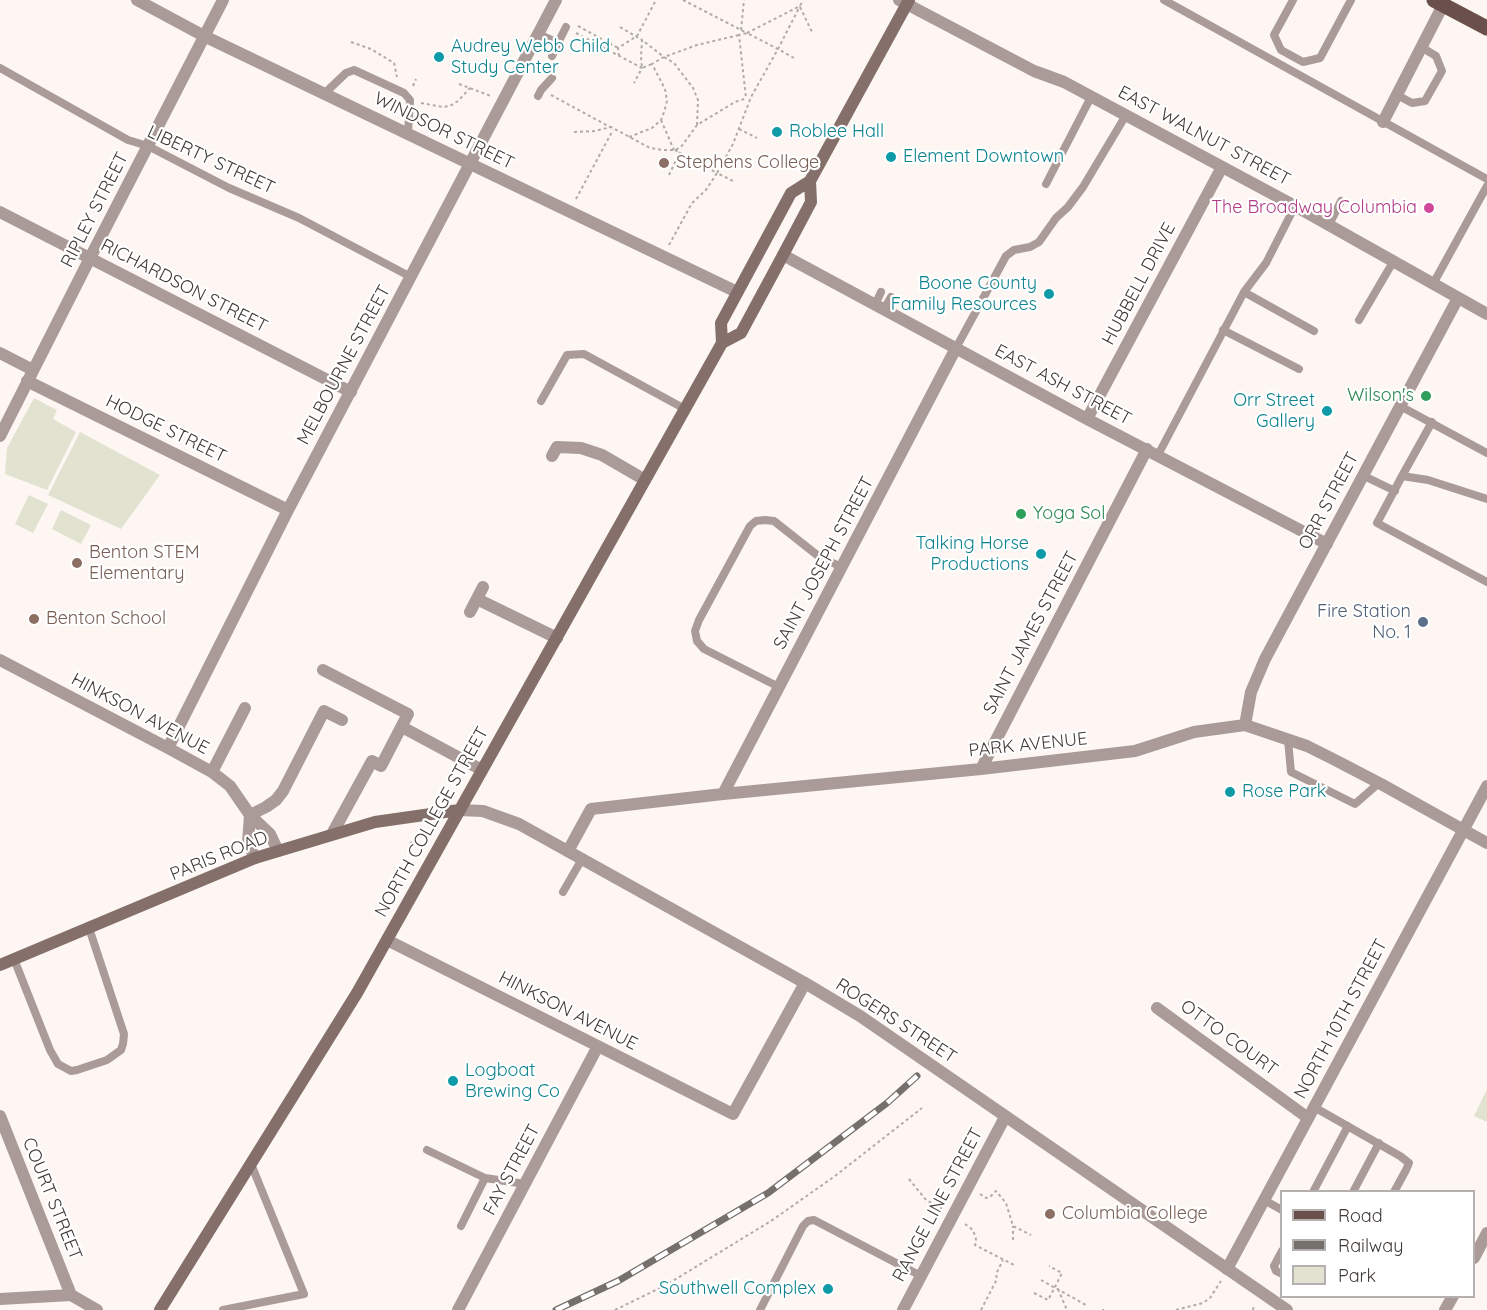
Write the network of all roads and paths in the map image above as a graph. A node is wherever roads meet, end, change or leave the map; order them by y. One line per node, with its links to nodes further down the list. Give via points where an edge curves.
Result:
1 (137, 0): 23 (street, WINDSOR STREET)
2 (223, 0): 23 (street, RIPLEY STREET)
3 (556, 0): 21 (street, MELBOURNE STREET)
4 (656, 0): 24 (path)
5 (683, 0): 18 (path)
6 (744, 0): 18 (path)
7 (804, 0): 13 (path)
8 (1164, 0): 54 (lane)
9 (1293, 0): 10 (lane, via 1274,35 1281,50 1303,62 1320,58)
10 (1351, 0)
11 (905, 2): 47 (street, EAST WALNUT STREET, via 1034,71); 70 (main road, NORTH COLLEGE STREET)
12 (1439, 2): 17 (main road); 27 (street)
13 (800, 6): 19 (path); 20 (path); 29 (path)
14 (577, 26): 28 (path)
15 (566, 27): 26 (lane); 31 (path)
16 (620, 27): 24 (path)
17 (1487, 28)
18 (741, 30): 20 (path)
19 (812, 32)
20 (747, 33): 22 (path); 29 (path)
21 (538, 34): 26 (lane); 64 (street, MELBOURNE STREET)
22 (739, 35): 32 (path); 49 (path)
23 (204, 36): 44 (street, WINDSOR STREET); 61 (street, RIPLEY STREET)
24 (637, 36): 25 (path); 28 (path)
25 (642, 40): 32 (path); 36 (path)
26 (558, 43): 30 (lane)
27 (1421, 47): 45 (street); 45 (lane, via 1436,56 1442,71 1425,101 1412,102)
28 (618, 48): 31 (path)
29 (778, 49): 33 (path); 48 (path)
30 (552, 56)
31 (620, 57): 36 (path)
32 (664, 57): 34 (path); 53 (path, via 674,63 693,88 698,100)
33 (794, 58)
34 (652, 64): 36 (path); 52 (path, via 667,101)
35 (0, 68): 61 (lane, LIBERTY STREET, via 128,140)
36 (642, 69): 39 (path)
37 (552, 78): 43 (lane)
38 (416, 79): 41 (path)
39 (634, 83)
40 (459, 84): 42 (path)
41 (413, 86)
42 (470, 88): 46 (path); 50 (path, via 450,106)
43 (539, 93): 55 (path)
44 (324, 94): 58 (street, WINDSOR STREET); 58 (lane, via 350,70 404,93 410,100)
45 (1397, 94): 54 (street)
46 (491, 96)
47 (1091, 96): 51 (street, EAST WALNUT STREET); 71 (lane)
48 (751, 97): 49 (path); 56 (path)
49 (746, 98): 53 (path)
50 (418, 103)
51 (1126, 116): 65 (street, EAST WALNUT STREET); 95 (lane, via 1083,187 1039,242 1006,256)
52 (661, 120): 59 (path); 62 (path)
53 (697, 125): 62 (path, via 681,147)
54 (1384, 125): 68 (lane)
55 (612, 128): 57 (path); 59 (path); 73 (path)
56 (739, 129): 60 (path); 66 (path)
57 (574, 132)
58 (408, 134): 64 (street, WINDSOR STREET)
59 (629, 137): 62 (path, via 650,148)
60 (757, 138)
61 (148, 146): 80 (street, RIPLEY STREET); 82 (lane, LIBERTY STREET)
62 (674, 150): 63 (path)
63 (680, 152): 66 (path); 67 (path)
64 (469, 163): 82 (street, MELBOURNE STREET); 84 (street, WINDSOR STREET)
65 (1222, 167): 75 (street, EAST WALNUT STREET); 103 (street, HUBBELL DRIVE)
66 (717, 173): 69 (path); 78 (path, via 692,203)
67 (669, 175)
68 (1487, 179)
69 (733, 181)
70 (810, 181): 79 (main road, NORTH COLLEGE STREET, via 811,202); 84 (main road, NORTH COLLEGE STREET, via 791,193)
71 (1046, 184)
72 (1487, 186): 83 (lane)
73 (574, 201)
74 (1341, 201): 77 (lane)
75 (1295, 206): 77 (street, EAST WALNUT STREET); 86 (lane, via 1266,262)
76 (0, 212): 80 (street, RICHARDSON STREET)
77 (1329, 225): 81 (street, EAST WALNUT STREET)
78 (669, 246)
79 (783, 255): 89 (street, EAST ASH STREET); 94 (main road, NORTH COLLEGE STREET, via 741,333)
80 (90, 258): 98 (street, RIPLEY STREET); 99 (street, RICHARDSON STREET)
81 (1393, 262): 83 (street, EAST WALNUT STREET); 91 (lane)
82 (411, 277): 99 (street, MELBOURNE STREET)
83 (1433, 284): 88 (street, EAST WALNUT STREET)
84 (737, 292): 94 (main road, NORTH COLLEGE STREET, via 722,323)
85 (881, 292): 89 (lane)
86 (1244, 292): 92 (lane); 93 (lane)
87 (891, 297): 89 (lane)
88 (1458, 298): 90 (street, EAST WALNUT STREET); 101 (street, ORR STREET)
89 (880, 307): 95 (street, EAST ASH STREET)
90 (1487, 314)
91 (1359, 320)
92 (1223, 330): 97 (lane); 106 (lane)
93 (1314, 331)
94 (722, 343): 102 (main road, NORTH COLLEGE STREET)
95 (956, 348): 103 (street, EAST ASH STREET); 116 (street, SAINT JOSEPH STREET)
96 (0, 353): 98 (street, HODGE STREET)
97 (1299, 369)
98 (30, 376): 105 (street, RIPLEY STREET); 114 (street, HODGE STREET)
99 (351, 392): 114 (street, MELBOURNE STREET)
100 (542, 401): 102 (lane, via 567,355 584,354)
101 (1400, 406): 104 (lane); 109 (street, ORR STREET)
102 (685, 409): 111 (main road, NORTH COLLEGE STREET)
103 (1087, 418): 106 (street, EAST ASH STREET)
104 (1432, 422): 107 (lane); 110 (lane)
105 (0, 436)
106 (1153, 452): 115 (street, EAST ASH STREET); 131 (street, SAINT JAMES STREET)
107 (1487, 453)
108 (552, 456): 111 (street, via 557,447 581,448 602,455)
109 (1362, 475): 112 (lane); 115 (street, ORR STREET)
110 (1402, 476): 112 (lane); 113 (lane)
111 (645, 480): 121 (main road, NORTH COLLEGE STREET)
112 (1395, 491): 117 (lane, via 1377,523)
113 (1487, 499)
114 (288, 510): 130 (street, MELBOURNE STREET)
115 (1327, 544): 127 (street, ORR STREET, via 1265,659 1251,692)
116 (842, 567): 124 (street, SAINT JOSEPH STREET); 124 (lane, via 817,555 774,521 756,521 699,620 695,631 704,649)
117 (1487, 582)
118 (483, 587): 119 (street)
119 (477, 599): 120 (street); 121 (street)
120 (470, 612)
121 (557, 638): 132 (main road, NORTH COLLEGE STREET)
122 (0, 660): 130 (street, HINKSON AVENUE)
123 (323, 670): 128 (street, via 408,714)
124 (779, 687): 136 (street, SAINT JOSEPH STREET)
125 (245, 708): 133 (street)
126 (342, 720): 138 (street, via 324,711 283,791 276,800)
127 (1245, 725): 129 (street, PARK AVENUE); 131 (street, PARK AVENUE, via 1194,732 1135,751)
128 (402, 727): 132 (street); 140 (street, via 381,766 372,761)
129 (1288, 740): 134 (street, PARK AVENUE); 134 (lane, via 1291,772 1355,804)
130 (168, 748): 133 (street, HINKSON AVENUE)
131 (981, 769): 136 (street, PARK AVENUE)
132 (482, 770): 137 (main road, NORTH COLLEGE STREET)
133 (212, 772): 138 (street, HINKSON AVENUE, via 230,786)
134 (1379, 783): 139 (street, PARK AVENUE)
135 (1487, 786): 139 (street, NORTH 10TH STREET)
136 (723, 794): 145 (street, PARK AVENUE, via 591,809)
137 (459, 810): 140 (main road, PARIS ROAD, via 375,822); 145 (street, ROGERS STREET, via 483,811 519,824); 150 (main road, NORTH COLLEGE STREET)
138 (250, 815): 144 (street, HINKSON AVENUE, via 270,834); 146 (street, via 248,843)
139 (1464, 830): 142 (street, PARK AVENUE); 156 (street, NORTH 10TH STREET)
140 (332, 834): 144 (main road, PARIS ROAD)
141 (415, 838): 143 (path)
142 (1487, 843)
143 (410, 844)
144 (278, 851): 146 (main road, PARIS ROAD)
145 (568, 851): 147 (street, ROGERS STREET)
146 (255, 858): 149 (main road, PARIS ROAD)
147 (582, 860): 148 (lane); 153 (street, ROGERS STREET)
148 (563, 892)
149 (89, 928): 151 (main road, PARIS ROAD); 151 (lane, via 124,1034 121,1050 107,1060 71,1071 58,1064)
150 (387, 940): 155 (street, HINKSON AVENUE); 164 (main road, NORTH COLLEGE STREET)
151 (14, 959): 152 (main road, PARIS ROAD)
152 (0, 965)
153 (805, 983): 155 (street, HINKSON AVENUE, via 733,1114); 159 (street, ROGERS STREET, via 860,1016)
154 (1157, 1008): 160 (street, OTTO COURT)
155 (598, 1046): 167 (street, FAY STREET)
156 (1314, 1107): 160 (street, NORTH 10TH STREET); 161 (lane)
157 (922, 1108): 200 (path, via 771,1221 666,1285)
158 (0, 1116): 192 (street, COURT STREET)
159 (1005, 1117): 174 (street, RANGE LINE STREET); 185 (street, ROGERS STREET)
160 (1308, 1119): 172 (street, NORTH 10TH STREET)
161 (1348, 1126): 162 (lane); 168 (lane)
162 (1378, 1143): 169 (lane); 170 (lane, via 1408,1163)
163 (427, 1150): 165 (lane)
164 (251, 1164): 197 (main road, NORTH COLLEGE STREET); 198 (lane, via 304,1294)
165 (485, 1178): 167 (lane); 175 (lane)
166 (909, 1179): 174 (path, via 926,1200)
167 (525, 1185): 199 (street, FAY STREET)
168 (1315, 1190)
169 (1354, 1190)
170 (1395, 1190)
171 (980, 1194): 176 (path, via 986,1198 996,1191 1006,1203)
172 (1264, 1200): 173 (lane); 185 (street, NORTH 10TH STREET)
173 (1280, 1208)
174 (952, 1216): 182 (path, via 970,1226 975,1245); 187 (street, RANGE LINE STREET)
175 (461, 1226)
176 (1013, 1226): 178 (path); 179 (path)
177 (1487, 1233): 181 (street)
178 (1031, 1235)
179 (1013, 1240)
180 (1280, 1253): 186 (lane, via 1274,1266)
181 (1475, 1254)
182 (1003, 1260): 183 (path); 203 (path)
183 (1014, 1265)
184 (1049, 1266): 190 (path, via 1062,1273)
185 (1227, 1269): 207 (street, ROGERS STREET)
186 (1280, 1273)
187 (921, 1276): 201 (lane, via 814,1220 808,1221); 202 (street, RANGE LINE STREET)
188 (1041, 1280): 190 (path)
189 (1221, 1281): 205 (path, via 1203,1303)
190 (1056, 1288): 191 (path, via 1048,1300); 195 (path); 204 (path)
191 (1034, 1293)
192 (71, 1295): 193 (street); 196 (street)
193 (0, 1299)
194 (1254, 1304): 206 (path)
195 (1086, 1305)
196 (97, 1310)
197 (160, 1310)
198 (223, 1310)
199 (458, 1310)
200 (615, 1310)
201 (760, 1310)
202 (903, 1310)
203 (981, 1310)
204 (1067, 1310)
205 (1176, 1310)
206 (1253, 1310)
207 (1287, 1310)

